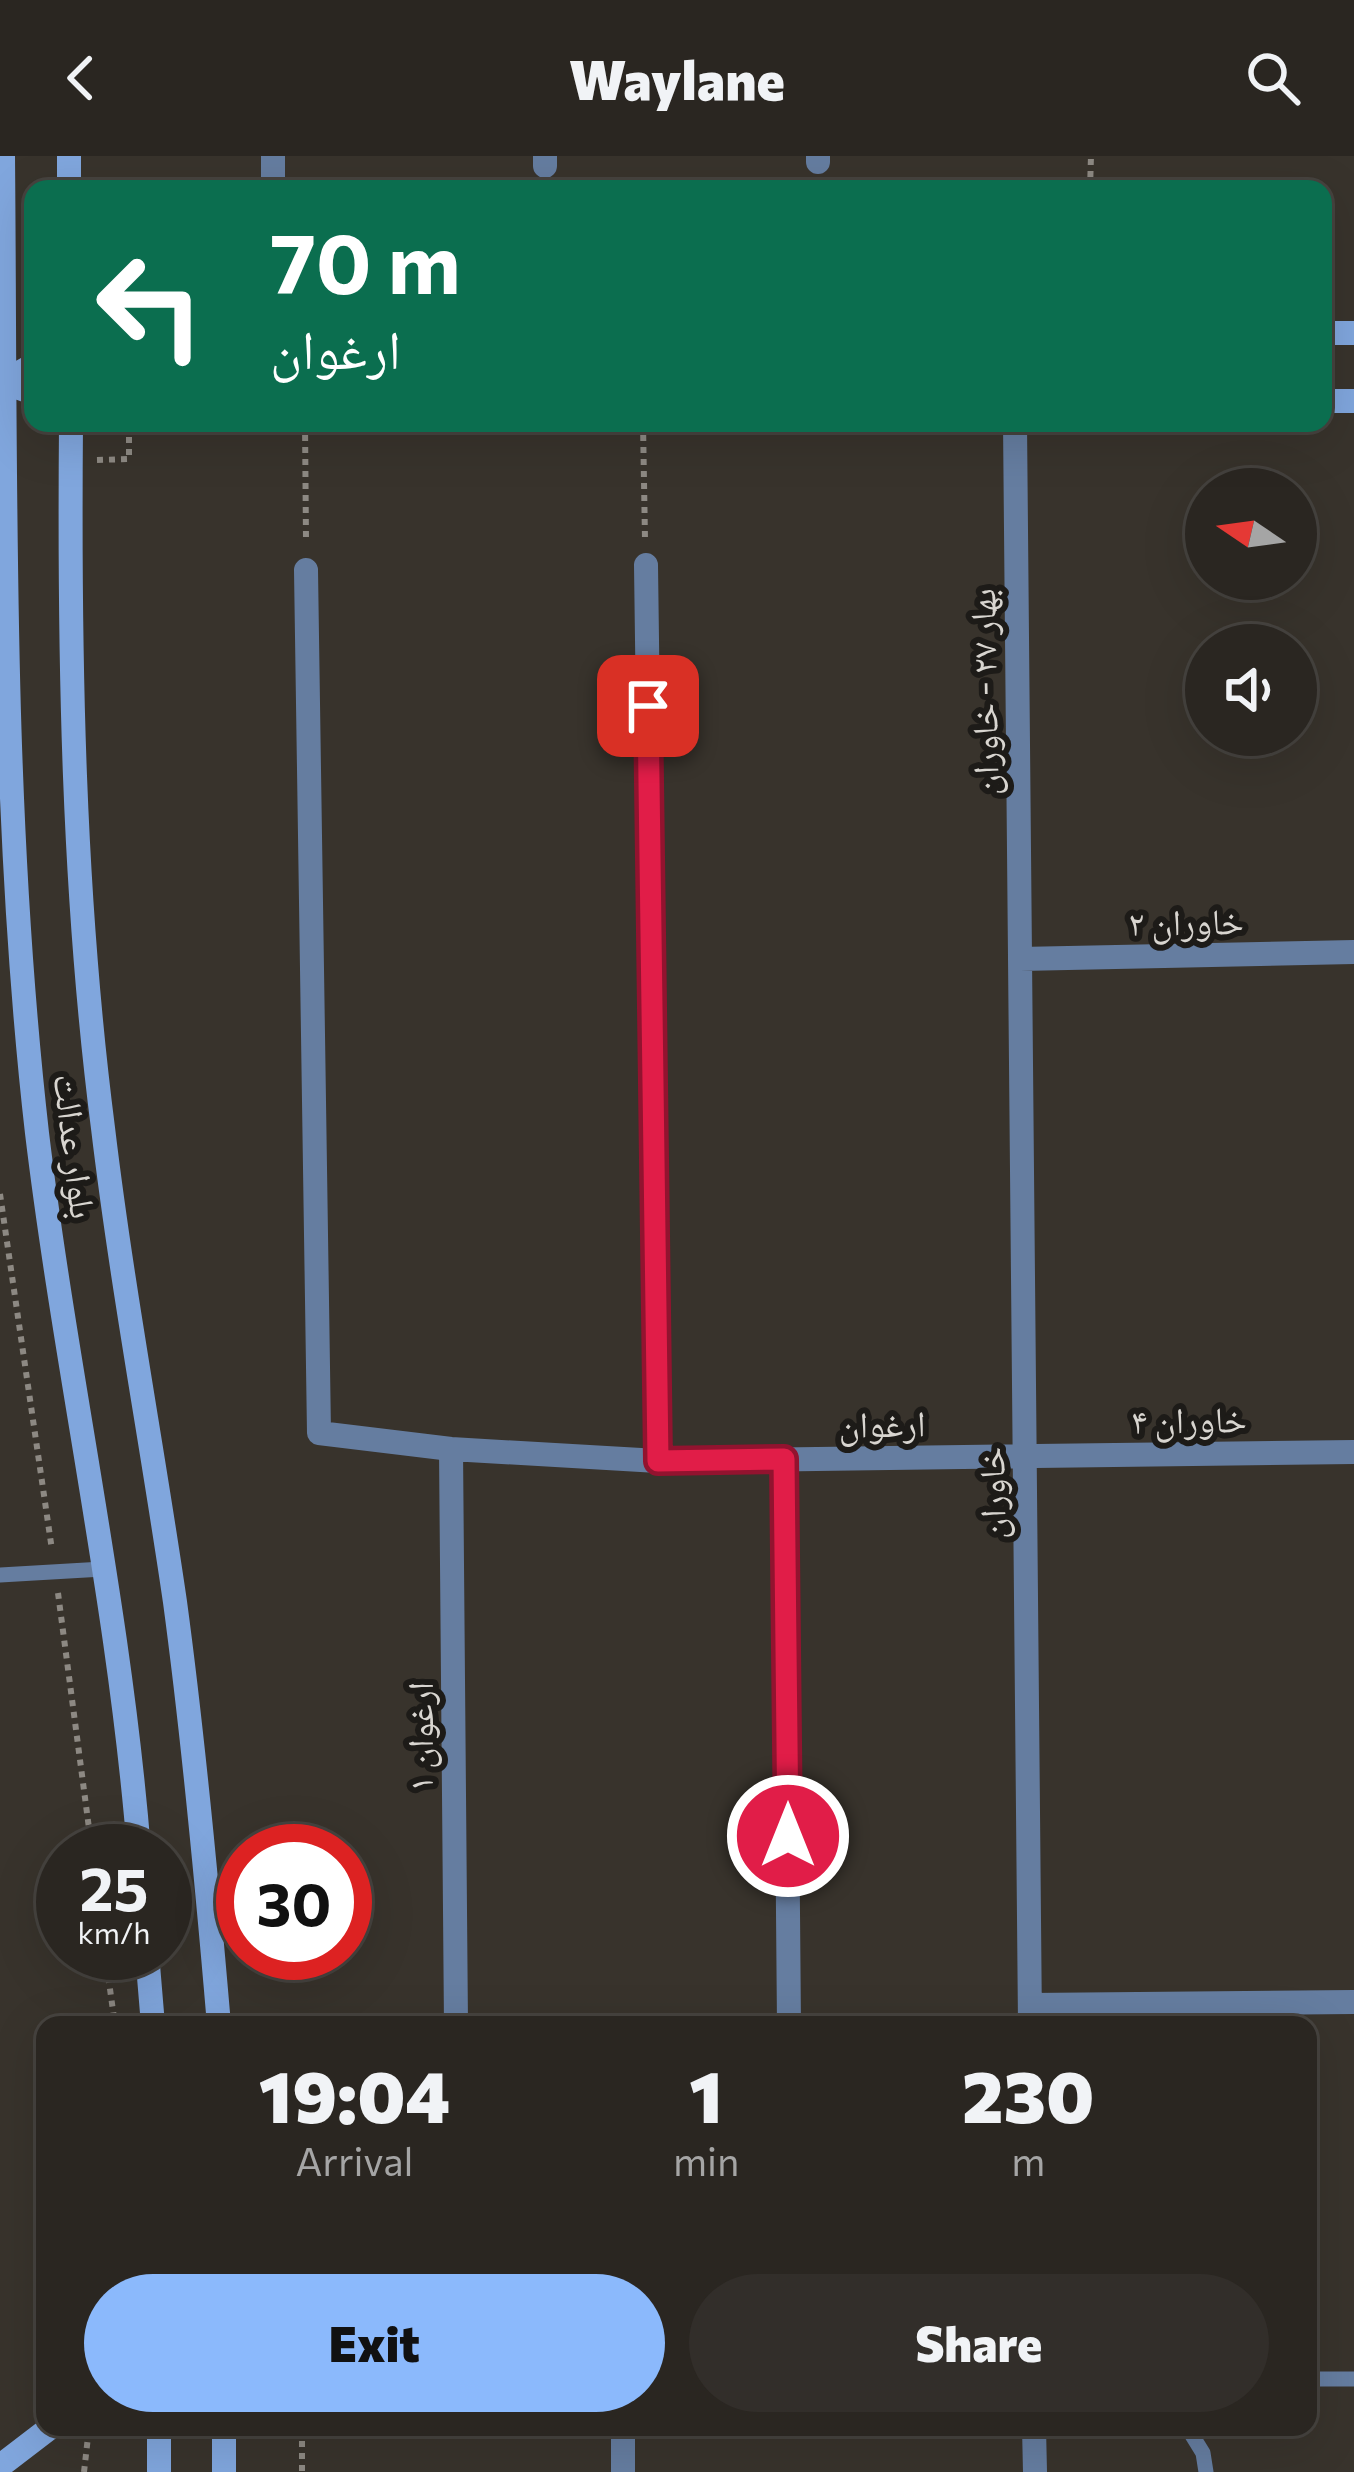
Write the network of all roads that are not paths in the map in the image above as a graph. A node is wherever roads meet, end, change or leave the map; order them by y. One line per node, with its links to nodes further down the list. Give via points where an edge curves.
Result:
1 (3, 156): 2 (main road, بلوار عدالت)
2 (3, 381): 14 (main road, بلوار عدالت, via 15,899 37,1133)
3 (71, 432): 21 (main road, بلوار عدالت, via 80,895 102,1125 201,1808)
4 (1015, 432): 8 (street, بهار ۲۷ - خاوران)
5 (646, 565): 13 (street)
6 (306, 570): 9 (street, ارغوان, via 319,1433)
7 (1354, 952): 8 (street, خاوران ۲)
8 (1020, 959): 11 (street, خاوران)
9 (451, 1449): 13 (street, ارغوان); 22 (street, ارغوان ۱)
10 (1354, 1452): 11 (street, خاوران ۴)
11 (1025, 1456): 12 (street, ارغوان); 19 (street, خاوران)
12 (784, 1459): 13 (street, ارغوان); 23 (street)
13 (658, 1461)
14 (103, 1569): 15 (lane); 16 (main road, بلوار عدالت)
15 (0, 1575)
16 (136, 1824)
17 (149, 1980): 20 (main road)
18 (1354, 2002): 19 (street)
19 (1030, 2015)
20 (152, 2016)
21 (218, 2016)
22 (456, 2016)
23 (789, 2016)
24 (1317, 2379): 25 (lane)
25 (1354, 2379)
26 (39, 2436): 32 (main road)
27 (159, 2436): 33 (main road)
28 (224, 2436): 34 (main road)
29 (623, 2436): 35 (street)
30 (1034, 2436): 36 (street)
31 (1193, 2436): 37 (lane)
32 (0, 2466)
33 (159, 2472)
34 (224, 2472)
35 (623, 2472)
36 (1035, 2472)
37 (1206, 2472)

